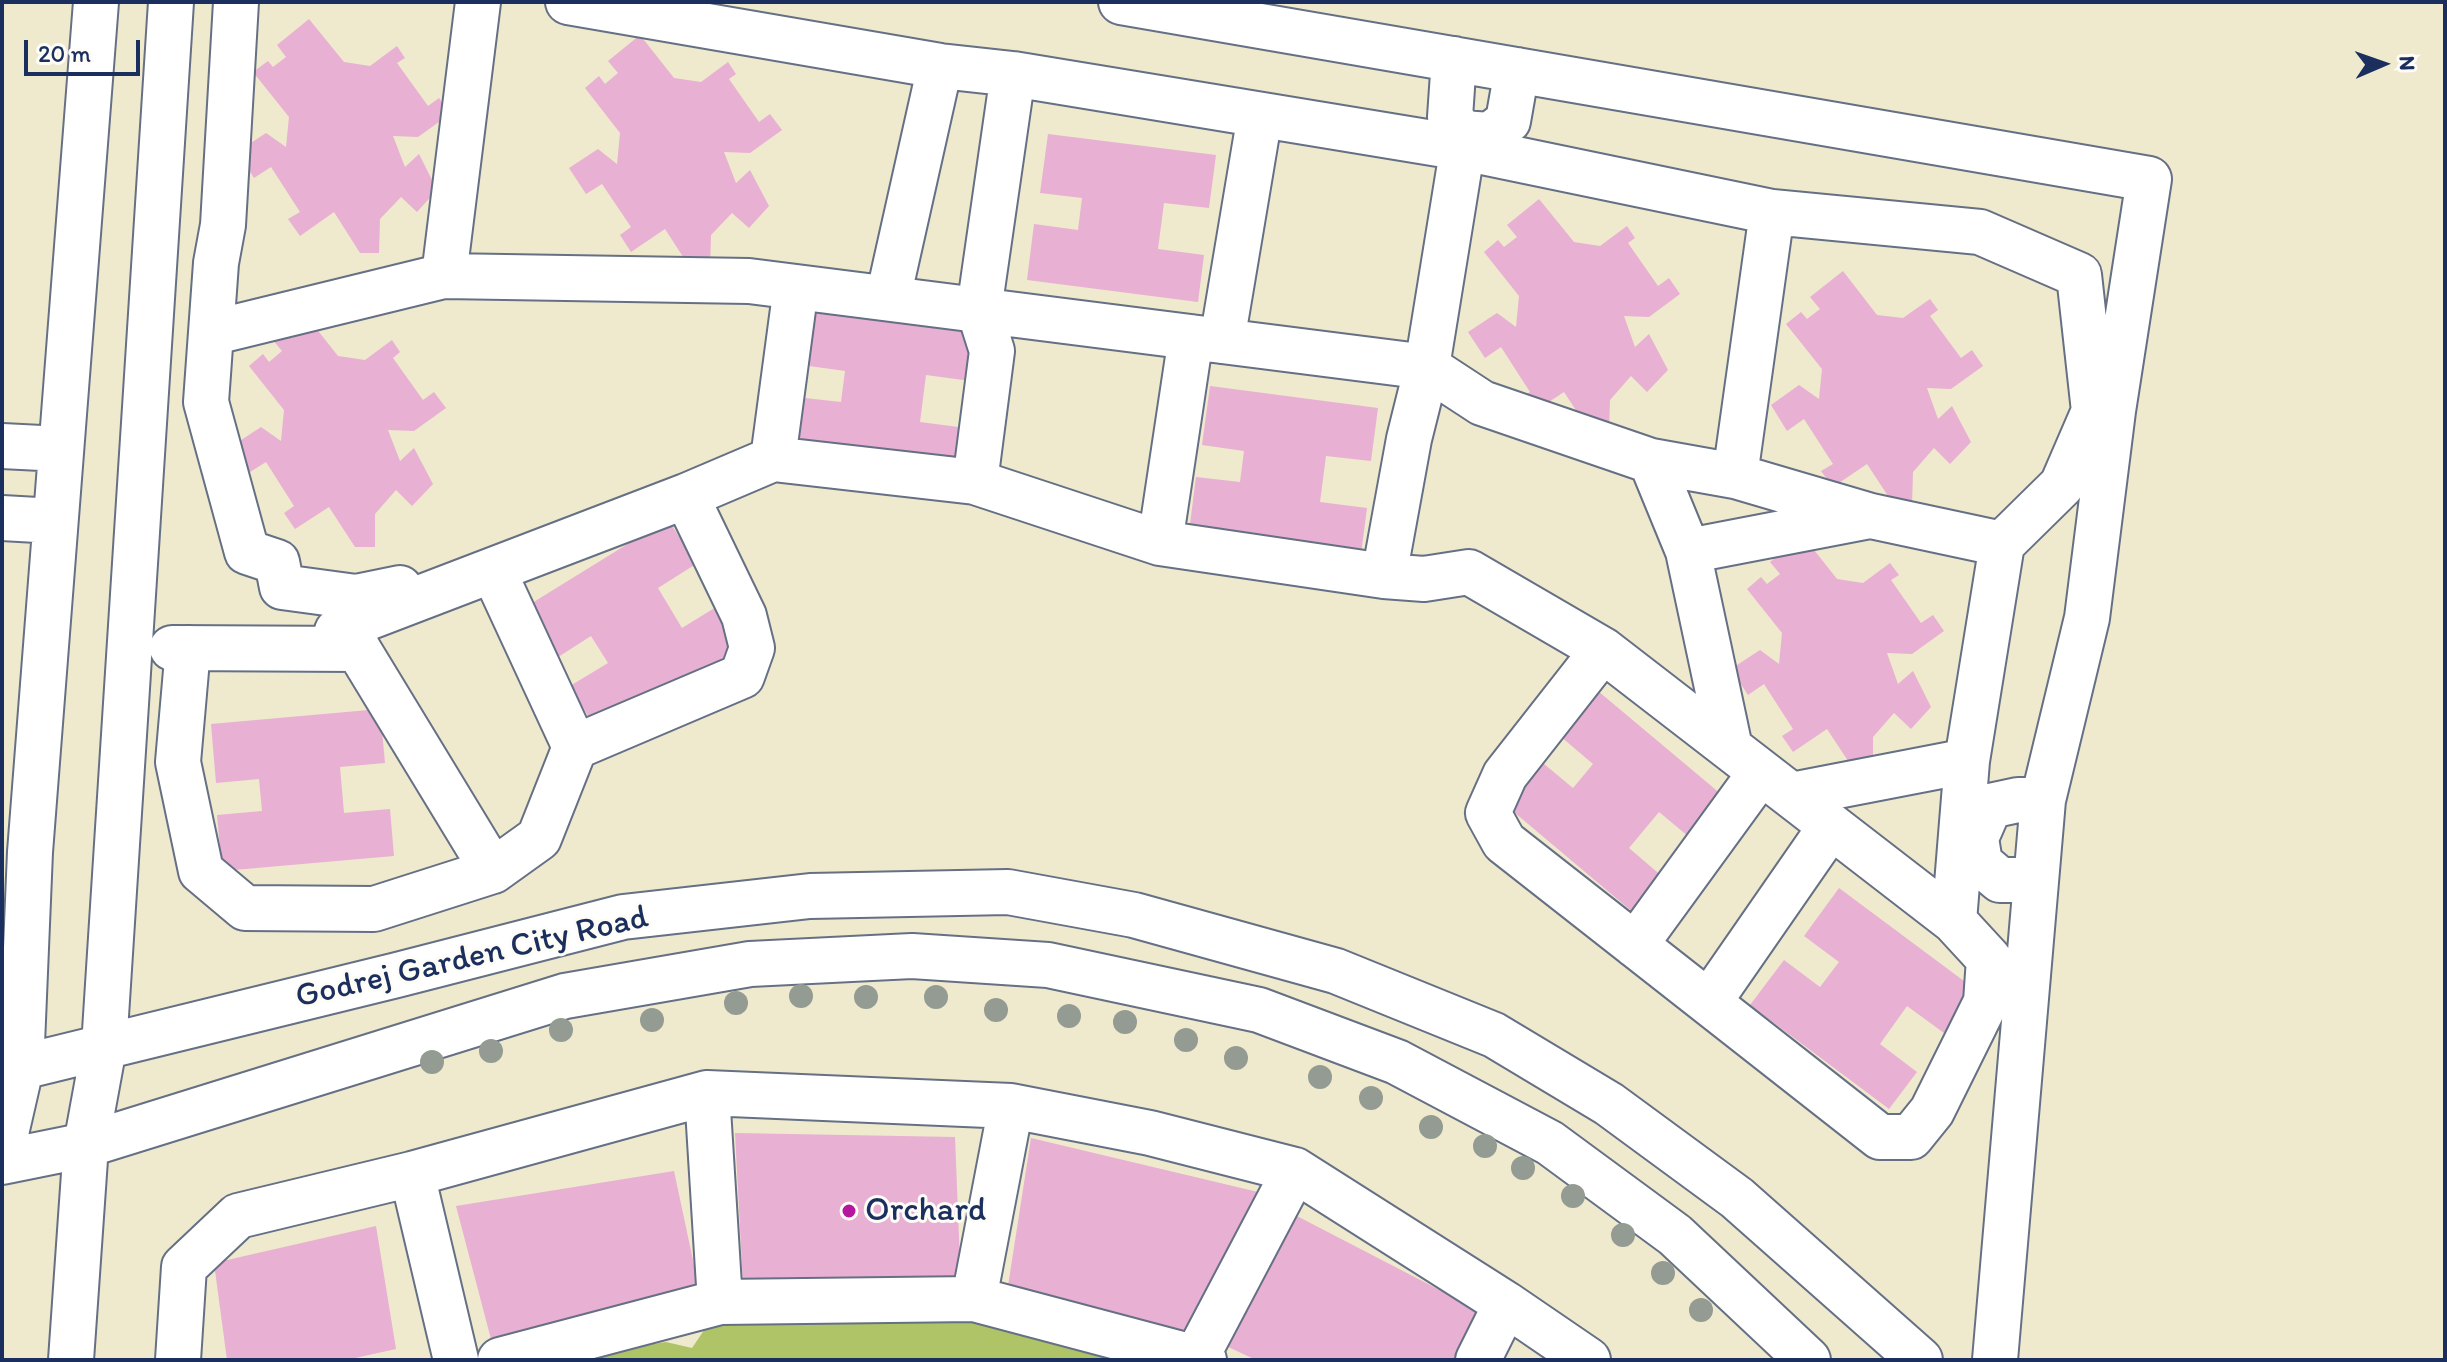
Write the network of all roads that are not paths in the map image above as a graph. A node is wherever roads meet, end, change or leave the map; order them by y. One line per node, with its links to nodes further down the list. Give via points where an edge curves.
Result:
1 (96, 2): 22 (street)
2 (171, 2): 37 (street)
3 (236, 2): 18 (street)
4 (478, 2): 14 (street)
5 (568, 2): 8 (street)
6 (1121, 2): 7 (street)
7 (1454, 59): 9 (street); 12 (street, via 1450,117)
8 (940, 66): 10 (street); 16 (street)
9 (1517, 70): 12 (street, via 1508,121 1490,135); 45 (street, via 2149,179 2087,618)
10 (1013, 74): 11 (street); 17 (street)
11 (1260, 115): 12 (street); 19 (street)
12 (1464, 140): 13 (street); 20 (street)
13 (1772, 212): 25 (street); 32 (street, via 1980,232 2079,275 2094,411 2062,485)
14 (444, 276): 15 (street, via 749,281); 18 (street)
15 (796, 287): 16 (street); 23 (street)
16 (888, 298): 17 (street)
17 (979, 310): 19 (street); 26 (street, via 992,351)
18 (211, 333): 36 (street, via 206,402 247,552 277,562)
19 (1206, 339): 20 (street); 31 (street)
20 (1427, 367): 24 (street, via 1482,403); 35 (street)
21 (2, 446): 22 (street)
22 (61, 449): 30 (street)
23 (773, 459): 26 (street); 27 (street)
24 (1651, 461): 25 (street); 33 (street)
25 (1735, 476): 28 (street)
26 (975, 482): 31 (street)
27 (686, 496): 34 (street); 42 (street, via 744,616 752,648 742,676)
28 (1871, 516): 32 (street); 33 (street)
29 (2, 518): 30 (street)
30 (55, 521): 54 (street)
31 (1160, 543): 35 (street)
32 (2002, 544): 43 (street)
33 (1688, 551): 44 (street)
34 (500, 567): 36 (street, via 356,597); 39 (street, via 349,625); 42 (street)
35 (1384, 576): 40 (street, via 1424,579 1469,572)
36 (282, 587): 39 (street)
37 (131, 640): 38 (street, via 158,639); 41 (street)
38 (180, 648): 39 (street); 41 (street, via 177,677 167,687); 48 (street, via 178,762 201,871 245,908 374,909)
39 (358, 649): 48 (street)
40 (1603, 650): 44 (street); 51 (street, via 1505,775 1488,813 1504,842)
41 (127, 694): 53 (street)
42 (575, 747): 48 (street, via 539,838)
43 (1967, 761): 44 (street); 47 (street)
44 (1761, 772): 46 (street); 51 (street)
45 (2043, 800): 47 (street, via 1990,806); 49 (street)
46 (1831, 826): 50 (street); 52 (street)
47 (1969, 836): 49 (street, via 1980,863 2000,880); 50 (street)
48 (493, 871)
49 (2036, 880): 74 (street)
50 (1954, 921): 52 (street, via 1989,959 1986,1002 1932,1111 1911,1137 1880,1137)
51 (1635, 945): 52 (street)
52 (1709, 1002)
53 (104, 1047): 54 (street, Godrej Garden City Road); 57 (street); 73 (street, Godrej Garden City Road, via 623,917 810,896 1008,892 1134,915 1336,971 1494,1035 1609,1104 1737,1198)
54 (11, 1070): 58 (street)
55 (707, 1093): 56 (street); 61 (street); 63 (street)
56 (1011, 1106): 60 (street, via 1150,1133); 62 (street)
57 (86, 1145): 59 (street); 66 (street); 72 (street, via 565,996 750,964 912,956 1048,965 1259,1010 1411,1070 1550,1143 1675,1235)
58 (2, 1151)
59 (2, 1162)
60 (1295, 1170): 64 (street); 65 (street)
61 (412, 1174): 67 (street, via 238,1216 184,1267); 68 (street)
62 (974, 1299): 63 (street); 65 (street)
63 (720, 1302): 69 (street)
64 (1506, 1304): 70 (street); 71 (street)
65 (1201, 1358)
66 (71, 1360)
67 (178, 1360)
68 (456, 1360)
69 (500, 1360)
70 (1478, 1360)
71 (1588, 1360)
72 (1808, 1360)
73 (1920, 1360)
74 (1995, 1360)

